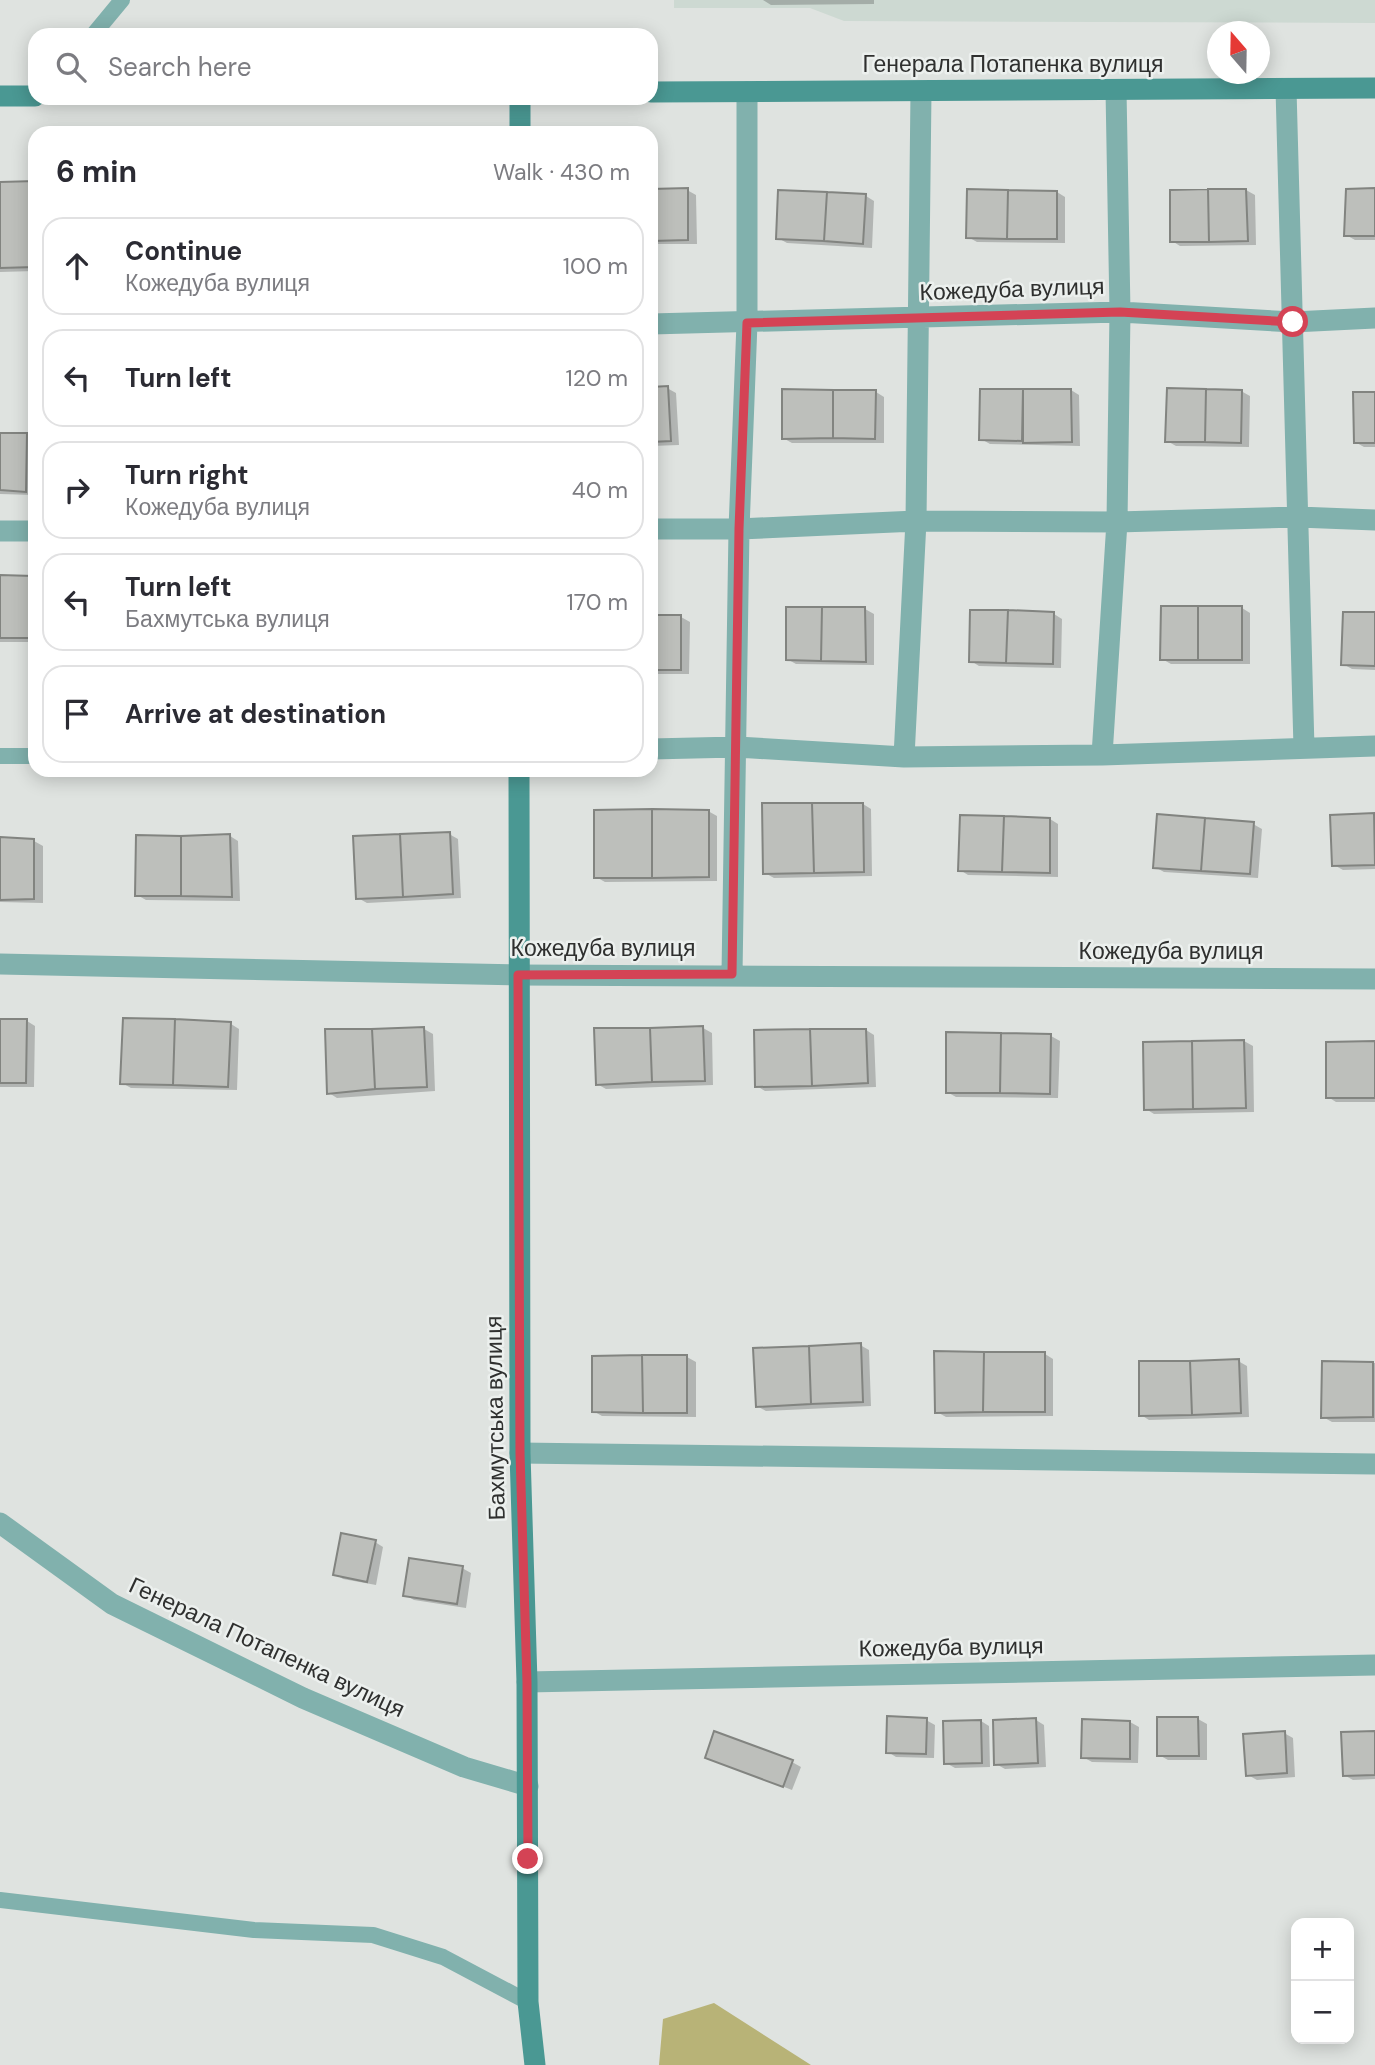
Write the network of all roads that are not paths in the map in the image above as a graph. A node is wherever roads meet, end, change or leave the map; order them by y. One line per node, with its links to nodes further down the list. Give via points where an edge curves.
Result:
1 (122, 0): 2 (lane)
2 (99, 28)
3 (1375, 88): 4 (main road, Генерала Потапенка вулиця)
4 (1286, 89): 5 (main road, Генерала Потапенка вулиця); 16 (street)
5 (1116, 90): 7 (main road, Генерала Потапенка вулиця); 13 (street)
6 (747, 92): 7 (main road, Генерала Потапенка вулиця); 8 (main road, Генерала Потапенка вулиця); 17 (street)
7 (921, 92): 14 (street)
8 (658, 93)
9 (0, 96): 10 (main road)
10 (28, 96)
11 (520, 105): 12 (main road)
12 (520, 126)
13 (1120, 312): 14 (street, Кожедуба вулиця); 16 (street, Кожедуба вулиця); 22 (street)
14 (919, 318): 17 (street, Кожедуба вулиця); 21 (street)
15 (1375, 318): 16 (street, Кожедуба вулиця)
16 (1293, 322): 19 (street)
17 (747, 323): 18 (street, Кожедуба вулиця); 24 (street)
18 (658, 324)
19 (1298, 517): 20 (street); 22 (street); 29 (street)
20 (1375, 520)
21 (916, 521): 22 (street); 24 (street); 34 (street)
22 (1117, 522): 31 (street)
23 (658, 529): 24 (street)
24 (739, 529): 28 (street)
25 (0, 531): 26 (street)
26 (28, 531)
27 (1375, 746): 29 (street)
28 (737, 747): 30 (street); 34 (street); 37 (street)
29 (1304, 748): 31 (street)
30 (658, 749)
31 (1102, 755): 34 (street)
32 (0, 756): 33 (lane)
33 (28, 756)
34 (904, 758)
35 (519, 777): 38 (main road, Бахмутська вулиця)
36 (0, 964): 38 (street, Кожедуба вулиця)
37 (732, 974): 38 (street, Кожедуба вулиця); 39 (street, Кожедуба вулиця)
38 (518, 975): 40 (main road, Бахмутська вулиця)
39 (1375, 979)
40 (520, 1453): 41 (street); 44 (main road, Бахмутська вулиця)
41 (1375, 1464)
42 (0, 1523): 45 (street, Генерала Потапенка вулиця, via 124,1610 315,1703 464,1767)
43 (1375, 1665): 44 (street, Кожедуба вулиця)
44 (527, 1682): 45 (main road, Бахмутська вулиця)
45 (528, 1786): 47 (main road, Бахмутська вулиця)
46 (0, 1900): 47 (lane, via 254,1930 373,1935 443,1957)
47 (528, 2002): 48 (main road, Бахмутська вулиця)
48 (535, 2065)

